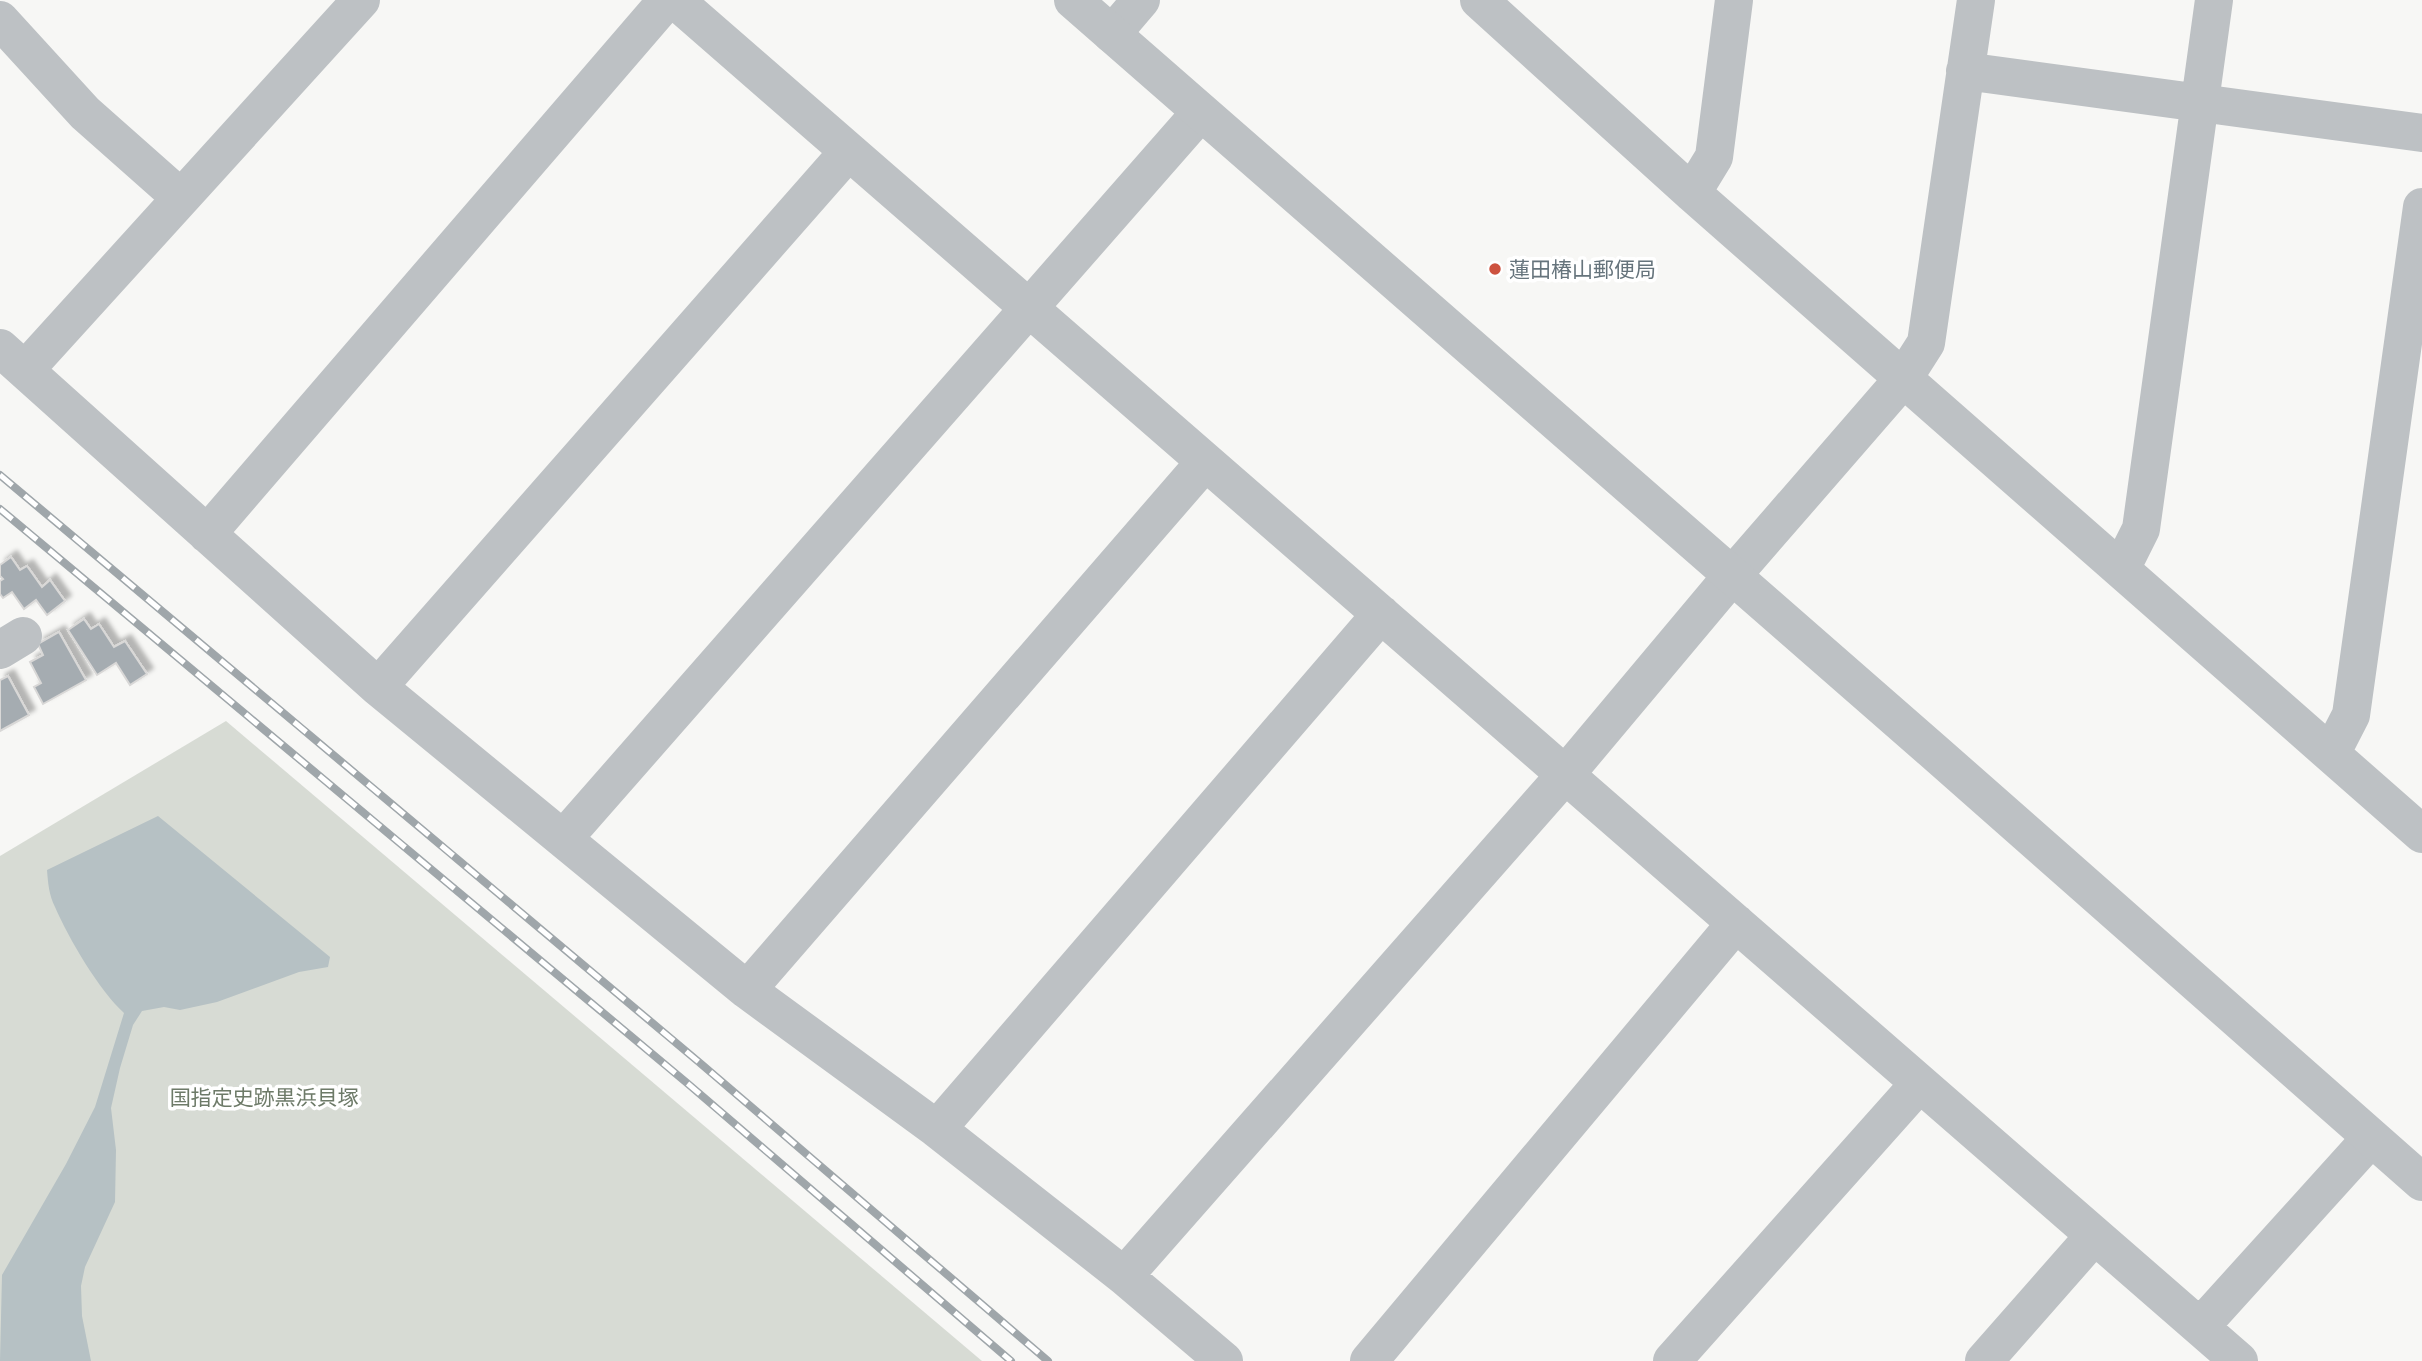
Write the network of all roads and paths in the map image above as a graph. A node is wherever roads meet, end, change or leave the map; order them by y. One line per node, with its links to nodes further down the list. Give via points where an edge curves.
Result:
1 (667, 0): 24 (street)
2 (675, 0): 16 (street)
3 (1073, 0): 11 (street)
4 (1141, 0): 11 (street)
5 (1734, 0): 17 (street, via 1714,157)
6 (1976, 0): 12 (street)
7 (2214, 0): 13 (street)
8 (1483, 2): 17 (street)
9 (350, 4): 18 (street)
10 (0, 20): 18 (street, via 85,113)
11 (1112, 34): 14 (street)
12 (1965, 71): 13 (street); 22 (street, via 1926,343)
13 (2200, 103): 15 (street); 25 (street, via 2141,529)
14 (1200, 113): 20 (street); 26 (street)
15 (2422, 133)
16 (848, 152): 20 (street); 28 (street)
17 (1692, 193): 22 (street)
18 (181, 198): 21 (street)
19 (2422, 207): 29 (street, via 2351,715)
20 (1030, 307): 23 (street); 32 (street)
21 (13, 359): 24 (street)
22 (1903, 379): 25 (street); 26 (street)
23 (1205, 462): 27 (street); 34 (street)
24 (208, 534): 28 (street)
25 (2121, 569): 29 (street)
26 (1731, 577): 30 (street); 37 (street)
27 (1381, 614): 30 (street); 36 (street)
28 (378, 687): 32 (street)
29 (2332, 752): 31 (street)
30 (1564, 775): 33 (street); 40 (street)
31 (2422, 834)
32 (564, 838): 34 (street)
33 (1736, 923): 35 (street); 43 (street)
34 (747, 990): 36 (street)
35 (1919, 1084): 39 (street); 44 (street)
36 (937, 1129): 40 (street)
37 (2371, 1138): 38 (street); 41 (street)
38 (2422, 1182)
39 (2094, 1236): 41 (street); 45 (street)
40 (1124, 1276): 42 (street)
41 (2200, 1327): 46 (street)
42 (1224, 1361)
43 (1369, 1361)
44 (1672, 1361)
45 (1984, 1361)
46 (2239, 1361)

